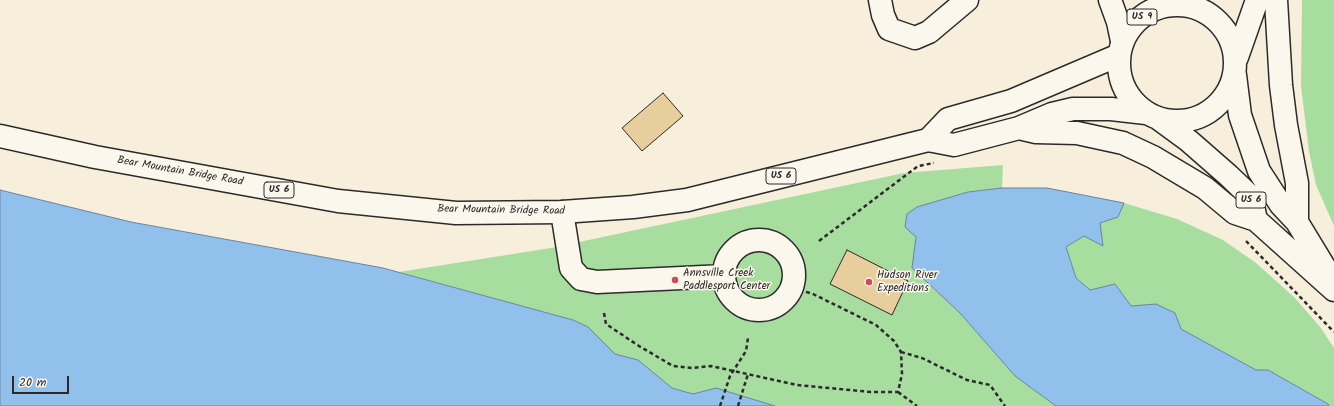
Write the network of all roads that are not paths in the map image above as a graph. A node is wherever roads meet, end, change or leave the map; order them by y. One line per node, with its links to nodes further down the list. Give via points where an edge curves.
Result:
1 (880, 0): 2 (main road, via 889,29 915,38 929,32)
2 (968, 0)
3 (1110, 0): 7 (main road, via 1118,22)
4 (1257, 0): 8 (main road)
5 (1276, 0): 15 (main road, via 1281,85 1297,183)
6 (1178, 2): 7 (main road, US 9, via 1152,10 1137,20); 8 (main road, US 6, via 1206,12 1220,23 1230,38)
7 (1121, 48): 9 (main road, US 6, via 1120,74 1125,93); 12 (main road, via 1011,101 948,119)
8 (1236, 66): 9 (main road, via 1227,92 1214,108 1197,118 1177,121); 15 (main road, US 6, via 1240,115 1259,171 1281,205)
9 (1152, 116): 10 (main road, Bear Mountain Bridge Road / US 6, via 1111,109 1073,109 1052,114); 14 (main road, US 6, via 1188,141 1229,176 1251,198)
10 (1019, 128): 12 (main road, Bear Mountain Bridge Road / US 6, via 954,145); 14 (main road, US 6, via 1036,132 1077,133 1123,143 1153,157 1205,188 1236,213)
11 (0, 136): 13 (main road, Bear Mountain Bridge Road / US 6, via 94,157 338,201 456,213)
12 (928, 140): 13 (main road, Bear Mountain Bridge Road / US 6, via 687,200)
13 (562, 212): 16 (main road, via 571,268 581,279 597,282)
14 (1256, 220): 18 (main road, US 6)
15 (1297, 222): 17 (main road, US 6)
16 (724, 276): 16 (main road, via 725,265 730,255 738,247 760,240 781,247 789,255 795,277 793,288 786,299 766,311 753,311 732,299 726,288)
17 (1334, 284)
18 (1334, 290)

